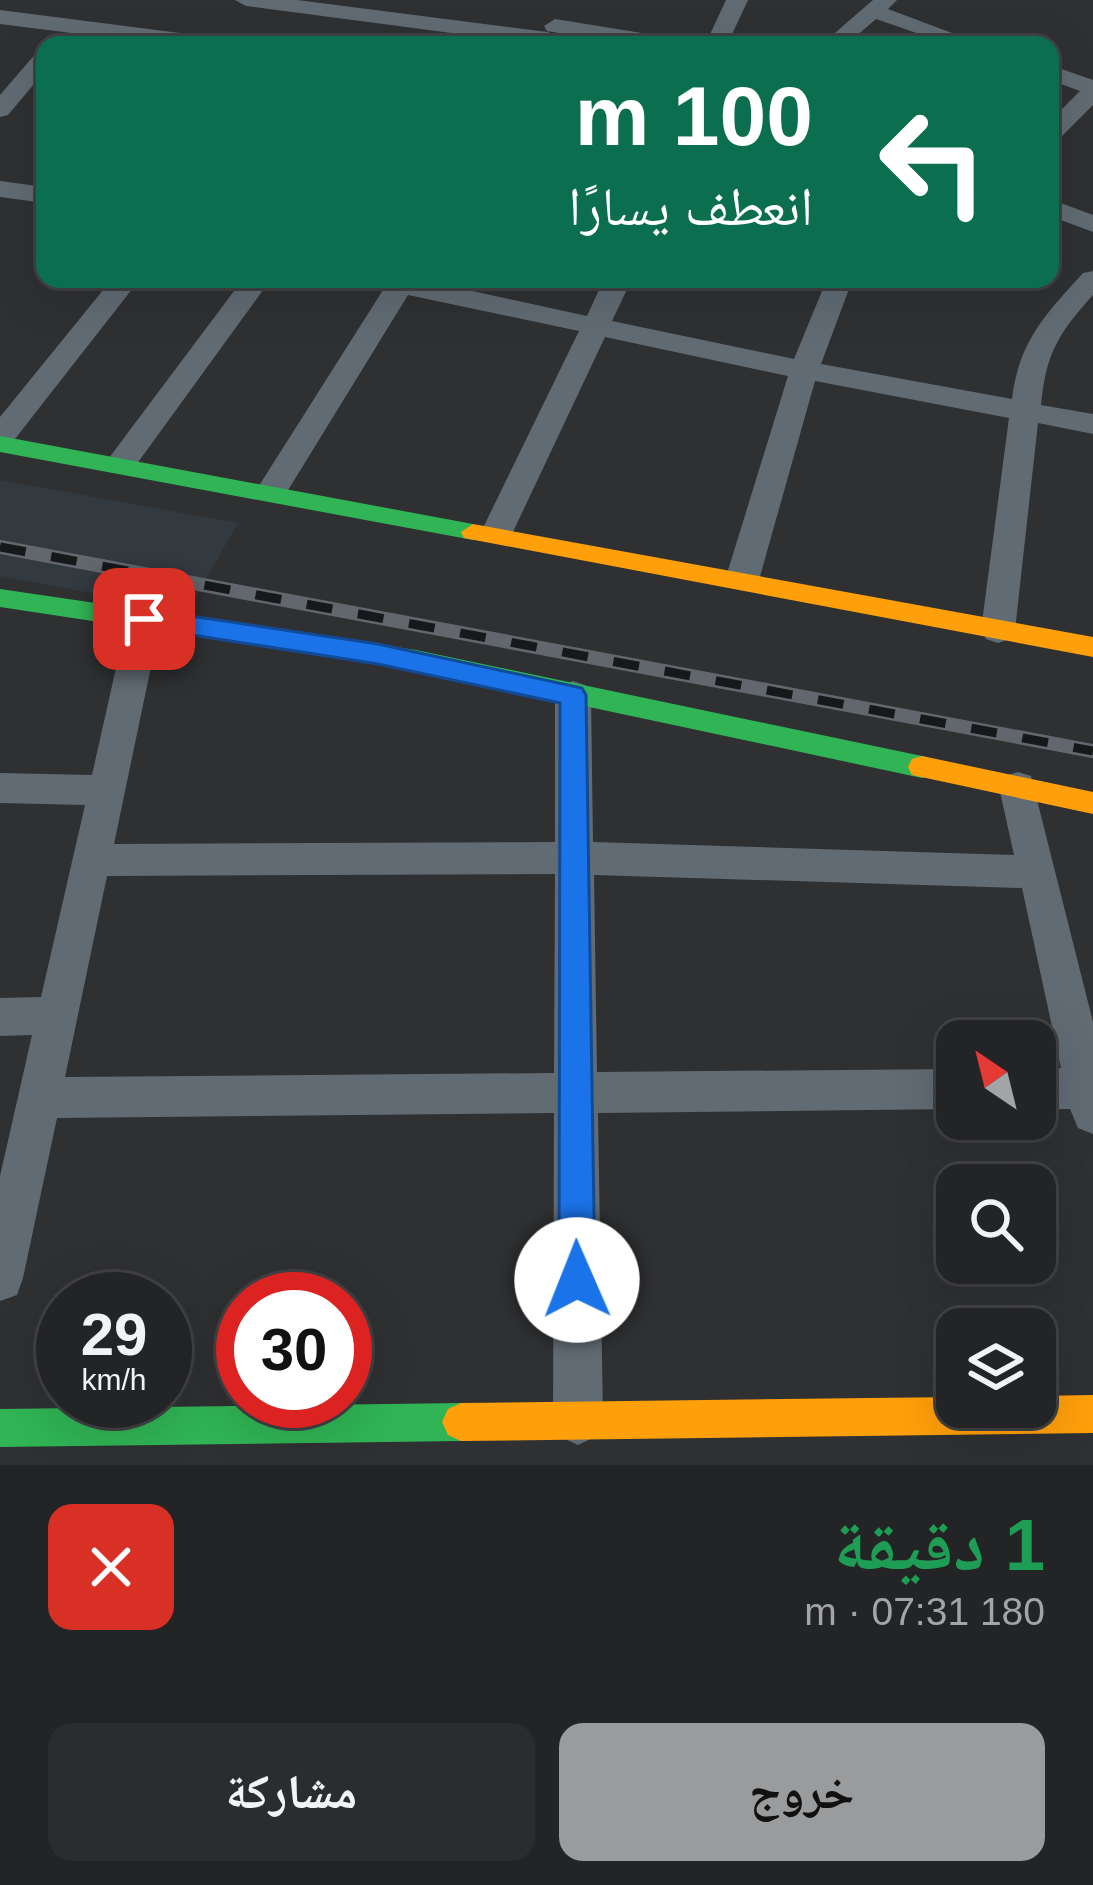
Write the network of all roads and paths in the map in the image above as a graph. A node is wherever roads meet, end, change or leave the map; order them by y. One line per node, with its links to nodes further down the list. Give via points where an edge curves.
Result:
1 (250, 0): 8 (street)
2 (457, 0): 8 (street)
3 (569, 0): 11 (street)
4 (737, 0): 12 (street)
5 (879, 5): 13 (street); 14 (street)
6 (0, 17): 7 (street)
7 (71, 26): 9 (street); 10 (street)
8 (432, 35): 11 (street)
9 (63, 36)
10 (149, 36)
11 (549, 36)
12 (720, 36)
13 (843, 36)
14 (952, 36)
15 (36, 68): 18 (street)
16 (1059, 76): 17 (street)
17 (1093, 90): 19 (street)
18 (0, 110)
19 (1059, 125)
20 (0, 189): 21 (street)
21 (36, 194)
22 (1059, 211): 23 (street)
23 (1093, 224)
24 (1093, 279): 33 (street, via 1039,342)
25 (119, 288): 35 (street)
26 (249, 288): 36 (street)
27 (399, 288): 37 (street)
28 (430, 288): 31 (street)
29 (613, 288): 31 (street)
30 (835, 288): 32 (street)
31 (594, 324): 32 (street); 38 (street)
32 (804, 370): 33 (street); 39 (street)
33 (1024, 412): 34 (street); 42 (street)
34 (1093, 424)
35 (0, 440): 36 (street)
36 (120, 465): 37 (street)
37 (271, 492): 38 (street)
38 (496, 534): 39 (street)
39 (742, 580): 42 (street)
40 (0, 598): 41 (street)
41 (144, 619): 44 (street, via 329,645); 47 (street)
42 (998, 629): 43 (street)
43 (1093, 647)
44 (573, 695): 45 (street); 49 (street)
45 (1018, 787): 48 (street); 51 (street)
46 (0, 788): 47 (street)
47 (108, 790): 50 (street)
48 (1093, 803)
49 (573, 858): 50 (street); 51 (street); 56 (street)
50 (93, 860): 52 (street)
51 (1037, 872): 57 (street)
52 (60, 1016): 53 (street); 58 (street)
53 (0, 1017)
54 (936, 1089): 56 (street)
55 (1056, 1092): 57 (street)
56 (575, 1094): 58 (street); 61 (street)
57 (1091, 1096)
58 (41, 1098): 59 (street)
59 (0, 1278)
60 (1093, 1414): 61 (street)
61 (578, 1420): 63 (street)
62 (0, 1428): 63 (street)
63 (501, 1443)

